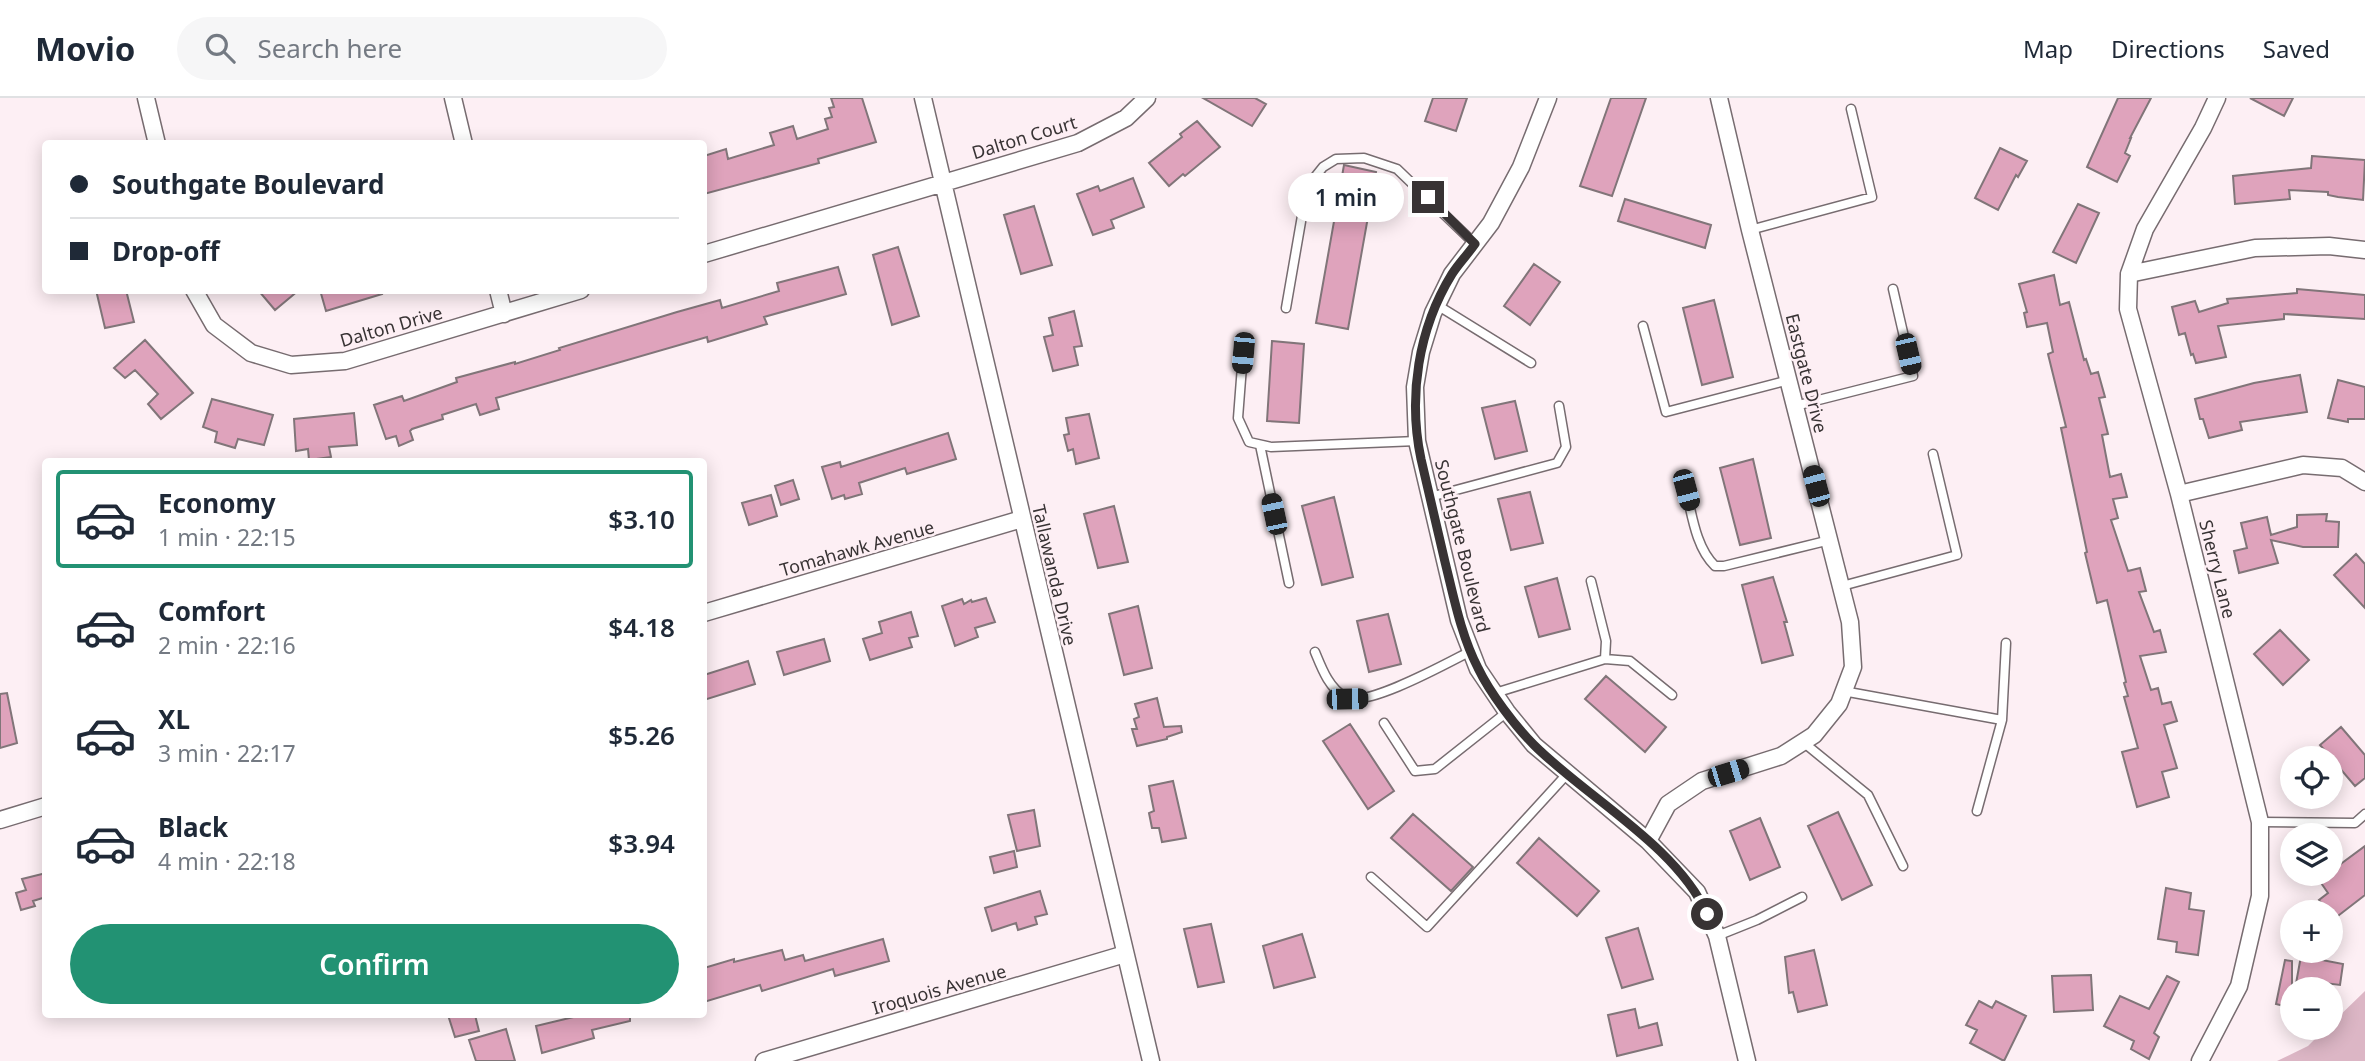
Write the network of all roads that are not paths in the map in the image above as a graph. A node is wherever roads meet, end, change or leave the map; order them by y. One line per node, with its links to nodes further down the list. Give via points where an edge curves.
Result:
1 (146, 98): 9 (street)
2 (453, 98): 10 (street)
3 (923, 98): 11 (street, Tallawanda Drive)
4 (1147, 98): 11 (street, Dalton Court, via 1126,118 1078,143)
5 (1548, 98): 13 (street, Southgate Boulevard, via 1521,167)
6 (1719, 98): 12 (street, Eastgate Drive)
7 (2217, 98): 16 (street, Sherry Lane, via 2145,229)
8 (1851, 109): 12 (lane, via 1871,197)
9 (156, 140)
10 (463, 140)
11 (943, 181): 15 (street); 37 (street, Tallawanda Drive)
12 (1750, 230): 27 (street, Eastgate Drive)
13 (1475, 244): 21 (street, Southgate Boulevard, via 1452,274); 22 (lane, via 1397,169 1364,158 1336,159 1307,187)
14 (2365, 250): 16 (street, via 2255,248)
15 (707, 253)
16 (2129, 274): 35 (street, Sherry Lane, via 2128,309)
17 (1893, 289): 29 (lane, via 1913,376)
18 (196, 294): 23 (street, Dalton Drive, via 214,325 251,353 291,365 345,361)
19 (499, 294): 23 (street)
20 (568, 294): 23 (street, Dalton Drive)
21 (1437, 306): 26 (lane); 30 (street, Southgate Boulevard, via 1415,387)
22 (1286, 308)
23 (504, 314)
24 (1643, 326): 27 (lane, via 1666,412)
25 (1243, 353): 31 (lane, via 1238,418 1249,442)
26 (1531, 363)
27 (1789, 380): 29 (street, Eastgate Drive)
28 (1559, 406): 36 (lane, via 1566,447 1557,463)
29 (1795, 406): 38 (street, Eastgate Drive)
30 (1418, 441): 31 (lane); 36 (street, Southgate Boulevard)
31 (1260, 444): 40 (lane)
32 (1933, 454): 41 (lane, via 1957,555)
33 (2365, 482): 35 (street, via 2342,468 2303,465)
34 (1686, 490): 38 (lane, via 1699,539 1715,566)
35 (2179, 494): 59 (street, Sherry Lane)
36 (1430, 496): 44 (street, Southgate Boulevard, via 1459,620)
37 (1022, 519): 42 (street, Tomahawk Avenue); 65 (street, Tallawanda Drive)
38 (1830, 540): 41 (street, Eastgate Drive)
39 (1591, 581): 46 (lane, via 1606,642)
40 (1289, 583)
41 (1842, 586): 47 (street, Eastgate Drive, via 1853,667)
42 (707, 612)
43 (2006, 643): 51 (lane)
44 (1471, 651): 45 (lane, via 1364,699 1347,699 1333,687); 48 (street, Southgate Boulevard)
45 (1315, 652)
46 (1605, 659): 48 (lane); 49 (lane, via 1630,661)
47 (1843, 691): 51 (lane); 53 (street, Eastgate Drive, via 1839,704)
48 (1494, 693): 50 (street, Southgate Boulevard)
49 (1672, 695)
50 (1507, 712): 52 (lane, via 1435,769 1415,771); 54 (street, Southgate Boulevard, via 1534,745)
51 (2002, 720): 56 (lane)
52 (1384, 723)
53 (1803, 742): 60 (street, Eastgate Drive, via 1781,756 1702,781 1668,804); 61 (lane, via 1868,795)
54 (1568, 773): 60 (street, Southgate Boulevard); 62 (lane, via 1427,927)
55 (42, 807): 58 (street)
56 (1978, 811)
57 (2365, 814): 59 (lane, via 2355,823)
58 (0, 820)
59 (2260, 822): 69 (street, Sherry Lane, via 2260,896 2239,986)
60 (1648, 841): 64 (street, Southgate Boulevard, via 1697,892)
61 (1903, 866)
62 (1371, 877)
63 (1802, 897): 64 (lane)
64 (1717, 936): 68 (street, Southgate Boulevard)
65 (1125, 954): 66 (street, Iroquois Avenue); 67 (street, Tallawanda Drive)
66 (764, 1061)
67 (1151, 1061)
68 (1746, 1061)
69 (2200, 1061)

